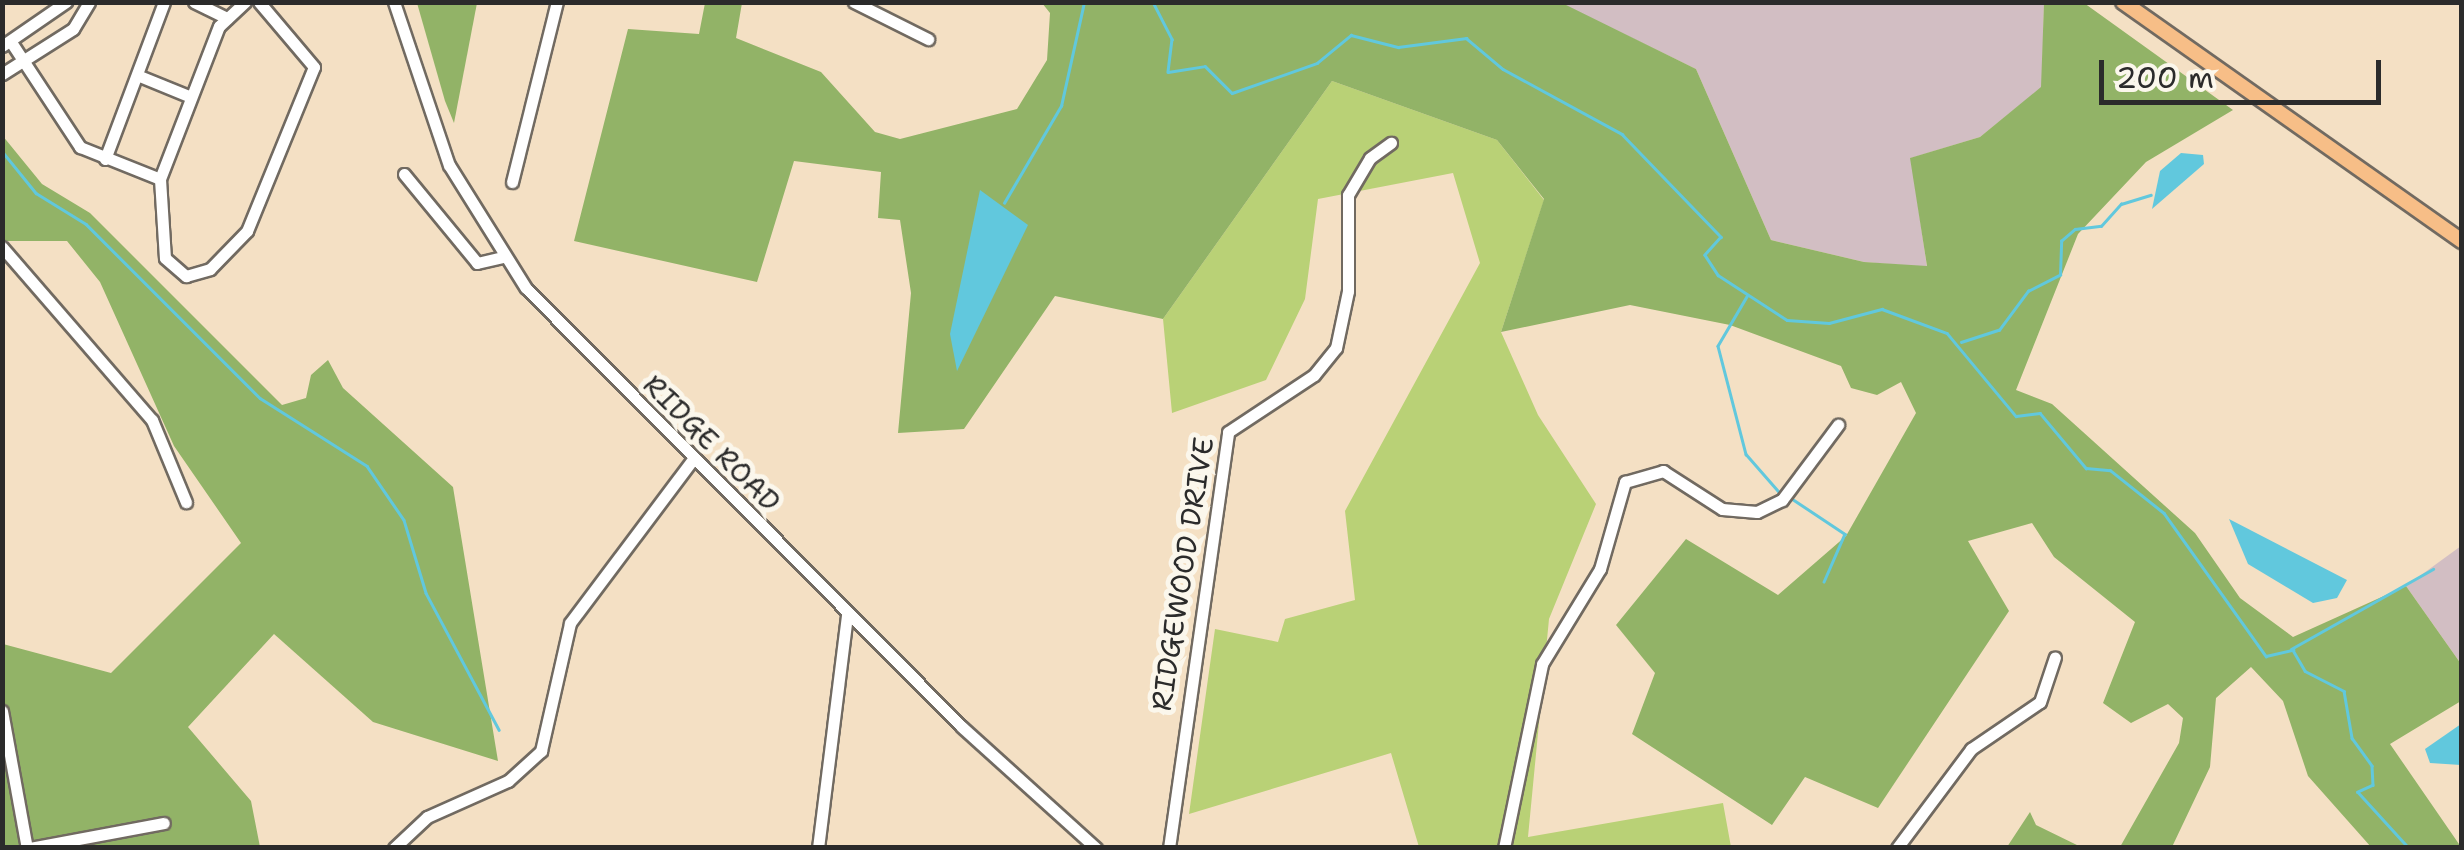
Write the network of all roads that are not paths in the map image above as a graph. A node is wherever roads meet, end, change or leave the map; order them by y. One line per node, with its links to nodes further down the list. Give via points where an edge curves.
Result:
1 (66, 2): 13 (street)
2 (90, 2): 14 (street, via 74,29)
3 (164, 2): 16 (street)
4 (194, 2): 11 (street)
5 (246, 2): 11 (street)
6 (259, 2): 21 (street, via 314,67 246,232 201,275 177,273 165,258)
7 (394, 2): 25 (street, RIDGE ROAD, via 437,140)
8 (558, 2): 22 (street)
9 (854, 2): 12 (street)
10 (2124, 2): 23 (main road)
11 (227, 18): 17 (street)
12 (928, 40)
13 (7, 44): 14 (street)
14 (22, 61): 15 (street); 19 (street, via 72,138)
15 (2, 74)
16 (136, 75): 17 (street); 19 (street)
17 (191, 97): 21 (street)
18 (1391, 144): 37 (street, RIDGEWOOD DRIVE, via 1370,158 1348,195 1347,306 1336,348 1314,375 1228,432)
19 (105, 158): 21 (street)
20 (404, 174): 25 (street, via 477,263)
21 (160, 180)
22 (512, 182)
23 (2462, 241)
24 (2, 247): 28 (street, via 152,420)
25 (503, 257): 27 (street, RIDGE ROAD)
26 (1838, 424): 38 (street, via 1765,510 1726,510 1663,471 1626,482 1600,569 1542,664)
27 (692, 459): 29 (street, RIDGE ROAD); 34 (street, via 570,622 541,752 508,780 427,816)
28 (186, 502)
29 (848, 614): 35 (street); 36 (street, RIDGE ROAD)
30 (2055, 657): 39 (street, via 2040,702 1972,749)
31 (2, 711): 33 (street)
32 (164, 823): 33 (street)
33 (28, 848)
34 (394, 848)
35 (818, 848)
36 (1096, 848)
37 (1168, 848)
38 (1504, 848)
39 (1897, 848)

